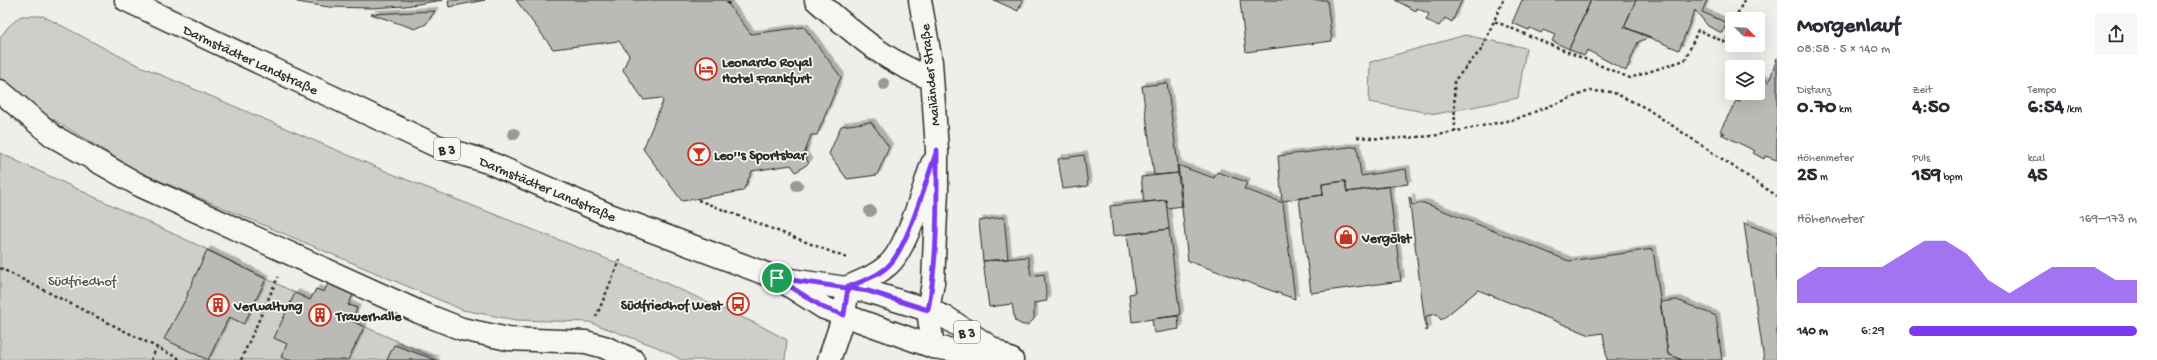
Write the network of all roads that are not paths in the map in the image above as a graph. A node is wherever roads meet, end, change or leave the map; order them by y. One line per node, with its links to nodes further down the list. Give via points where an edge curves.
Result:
1 (126, 0): 7 (main road, Darmstädter Landstraße / B 3, via 439,147 488,162 607,214)
2 (816, 0): 4 (main road, via 864,43 906,69)
3 (920, 0): 4 (main road, Mailänder Straße)
4 (932, 80): 6 (main road, Mailänder Straße)
5 (0, 91): 14 (main road, via 53,136 140,185 419,312 462,329 508,339 586,342 604,346)
6 (937, 150): 8 (main road, Mailänder Straße, via 902,247 890,264 875,276); 9 (main road, Mailänder Straße, via 933,283)
7 (777, 278): 8 (main road, Darmstädter Landstraße / B 3); 10 (main road, Darmstädter Landstraße / B 3, via 824,308)
8 (848, 287): 9 (main road, Darmstädter Landstraße / B 3); 10 (main road)
9 (928, 310): 11 (main road, Mailänder Straße); 13 (main road, Darmstädter Landstraße / B 3, via 947,318)
10 (844, 315): 11 (main road, Darmstädter Landstraße / B 3); 12 (main road)
11 (933, 347): 13 (main road, Darmstädter Landstraße / B 3)
12 (829, 358)
13 (1009, 359)
14 (633, 360)

